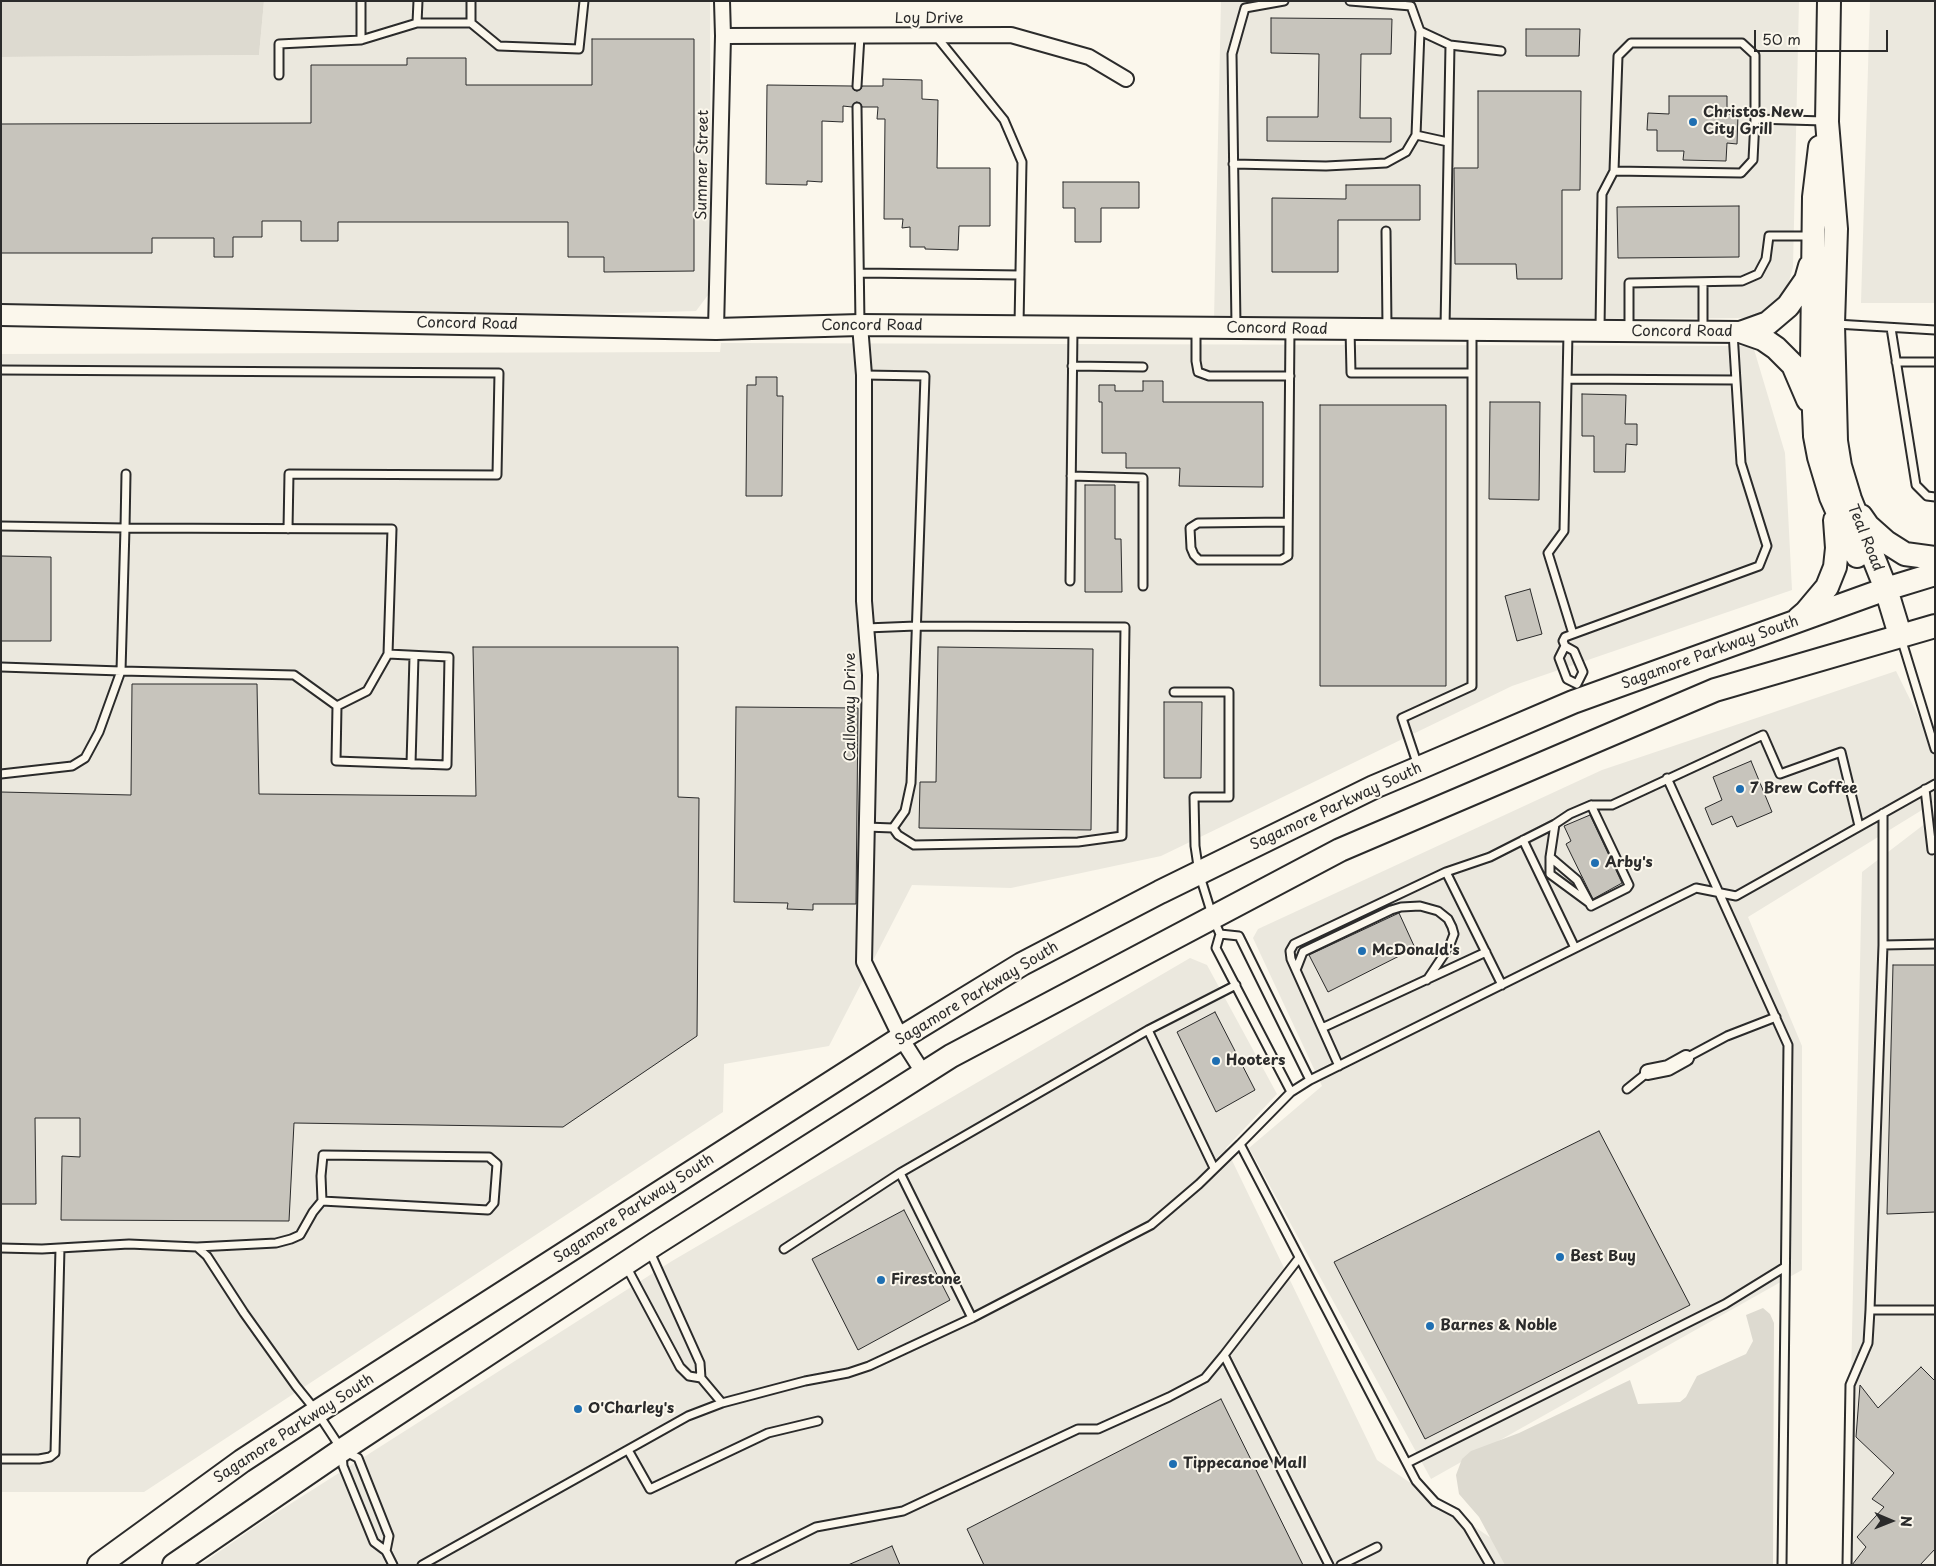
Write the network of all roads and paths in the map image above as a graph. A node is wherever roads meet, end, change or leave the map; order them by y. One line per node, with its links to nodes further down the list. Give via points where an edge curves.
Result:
1 (361, 1): 15 (lane)
2 (418, 1): 9 (lane)
3 (471, 1): 10 (lane)
4 (584, 1): 10 (lane, via 579,49 499,46)
5 (722, 1): 12 (street, Summer Street)
6 (1284, 1): 26 (lane, via 1245,8 1232,54)
7 (1350, 1): 11 (lane, via 1411,6)
8 (1829, 1): 23 (main road, Teal Road)
9 (417, 23): 10 (lane); 15 (lane)
10 (471, 23)
11 (1420, 31): 16 (lane); 24 (lane)
12 (723, 36): 13 (street, Loy Drive); 38 (street, Summer Street)
13 (860, 36): 14 (street, Loy Drive); 20 (lane)
14 (936, 36): 19 (street, Loy Drive, via 1011,35 1089,57); 31 (lane, via 1004,120 1022,162)
15 (361, 40): 18 (lane, via 279,44)
16 (1450, 45): 17 (lane); 25 (lane)
17 (1501, 51)
18 (279, 75)
19 (1126, 78)
20 (858, 86)
21 (857, 107): 30 (lane)
22 (1755, 119): 23 (lane); 27 (lane, via 1753,160 1741,173); 27 (lane, via 1755,55 1742,43 1631,43 1618,56)
23 (1827, 122): 29 (main road, Teal Road, via 1816,170); 34 (main road, Teal Road, via 1836,229)
24 (1416, 136): 25 (lane); 26 (lane, via 1406,152 1386,163 1326,166)
25 (1448, 142): 45 (lane)
26 (1233, 164): 40 (lane)
27 (1614, 171): 49 (lane, via 1602,194)
28 (1386, 231): 44 (lane)
29 (1814, 247): 32 (lane, via 1769,236 1766,258 1758,274 1742,281); 52 (main road, via 1806,280 1788,306 1768,323); 63 (main road, Teal Road)
30 (860, 273): 31 (lane); 35 (lane)
31 (1020, 275): 36 (lane)
32 (1703, 282): 50 (lane, via 1629,283); 51 (lane)
33 (1, 315): 38 (street, Concord Road)
34 (1833, 324): 41 (lane); 67 (main road, Teal Road)
35 (860, 325): 36 (street, Concord Road); 38 (street, Concord Road); 59 (street, Calloway Drive)
36 (1019, 326): 37 (street, Concord Road)
37 (1073, 326): 39 (street, Concord Road); 55 (lane)
38 (716, 328)
39 (1196, 328): 40 (street, Concord Road); 60 (lane, via 1198,372 1209,376)
40 (1236, 328): 42 (street, Concord Road)
41 (1891, 328): 46 (lane); 53 (lane)
42 (1290, 329): 43 (street, Concord Road); 60 (lane)
43 (1350, 329): 44 (street, Concord Road); 58 (lane, via 1351,373)
44 (1387, 330): 45 (street, Concord Road)
45 (1445, 330): 47 (street, Concord Road)
46 (1935, 330)
47 (1472, 331): 48 (street, Concord Road); 58 (lane)
48 (1568, 332): 49 (street, Concord Road); 61 (lane)
49 (1600, 332): 50 (street, Concord Road)
50 (1629, 332): 51 (street, Concord Road)
51 (1703, 332): 52 (street, Concord Road)
52 (1738, 332): 62 (lane); 63 (main road, via 1763,339 1793,365)
53 (1896, 362): 54 (lane); 66 (lane, via 1916,486 1927,496)
54 (1935, 362)
55 (1072, 366): 56 (lane); 65 (lane)
56 (1143, 367)
57 (1, 370): 71 (lane, via 499,373 497,475 289,474)
58 (1472, 373): 93 (lane, via 1472,686 1402,718)
59 (864, 375): 78 (lane, via 925,376); 79 (street, Calloway Drive)
60 (1290, 376): 68 (lane)
61 (1567, 378): 62 (lane); 81 (lane, via 1564,530 1548,553)
62 (1735, 380): 81 (lane, via 1741,463 1767,546 1759,566)
63 (1813, 413): 67 (main road, Teal Road, via 1819,457)
64 (126, 474): 70 (lane)
65 (1071, 476): 74 (lane); 75 (lane, via 1144,478)
66 (1935, 497)
67 (1840, 498): 72 (main road, via 1886,542 1905,554); 76 (main road, Teal Road); 77 (main road, via 1835,567 1827,587)
68 (1288, 522): 68 (lane, via 1288,556 1281,560 1199,560 1191,548 1190,528 1198,523)
69 (1, 526): 70 (lane)
70 (125, 528): 71 (lane); 87 (lane)
71 (288, 529): 84 (lane, via 392,529)
72 (1935, 558)
73 (1935, 574): 76 (main road, Sagamore Parkway South)
74 (1070, 581)
75 (1143, 586)
76 (1886, 589): 77 (main road, Sagamore Parkway South); 82 (main road, Teal Road)
77 (1792, 623): 88 (main road, Sagamore Parkway South)
78 (916, 626): 79 (lane); 103 (lane, via 911,783 905,811); 103 (lane, via 1125,627 1122,836 1078,842 914,845)
79 (866, 628): 102 (street, Calloway Drive, via 870,675)
80 (1934, 628): 82 (main road)
81 (1573, 634): 83 (lane, via 1565,637)
82 (1900, 635): 91 (lane); 111 (main road, via 1715,690 1340,850)
83 (1565, 646): 88 (lane, via 1574,651 1582,672); 88 (lane, via 1559,658 1567,679)
84 (388, 654): 85 (lane); 90 (lane, via 367,691)
85 (414, 656): 92 (lane); 92 (lane, via 449,656 447,766)
86 (1, 667): 87 (lane)
87 (121, 671): 90 (lane, via 294,675); 94 (lane, via 99,732 85,758 72,766)
88 (1580, 691): 93 (main road, Sagamore Parkway South)
89 (1174, 692): 108 (lane, via 1229,692 1229,797 1194,797)
90 (337, 706): 92 (lane, via 336,761)
91 (1935, 749)
92 (412, 764)
93 (1419, 768): 108 (main road, Sagamore Parkway South)
94 (1, 774)
95 (1667, 778): 98 (lane, via 1612,805); 101 (lane, via 1763,736 1780,774 1841,752); 109 (lane)
96 (1935, 784): 97 (lane)
97 (1926, 789): 99 (lane); 105 (lane, via 1932,850)
98 (1591, 805): 100 (lane); 110 (lane, via 1629,885)
99 (1883, 813): 101 (lane); 113 (lane)
100 (1555, 824): 104 (lane); 106 (lane)
101 (1859, 826): 109 (lane, via 1736,896)
102 (866, 827): 103 (lane); 123 (street, Calloway Drive, via 864,962)
103 (893, 828)
104 (1523, 840): 107 (lane, via 1490,857); 114 (lane)
105 (1935, 848)
106 (1550, 857): 110 (lane, via 1577,880); 110 (lane, via 1550,874)
107 (1446, 872): 115 (lane); 116 (lane, via 1294,944 1290,951)
108 (1199, 873): 111 (lane); 123 (main road, Sagamore Parkway South, via 1022,964)
109 (1720, 893): 114 (lane, via 1696,888); 120 (lane)
110 (1590, 904)
111 (1216, 926): 118 (lane, via 1216,948); 127 (main road, via 951,1056); 128 (lane, via 1239,936)
112 (1935, 944): 113 (lane)
113 (1883, 945): 143 (lane)
114 (1575, 948): 119 (lane)
115 (1486, 952): 117 (lane); 119 (lane)
116 (1296, 970): 117 (lane, via 1306,950 1391,910 1420,906 1438,911 1448,919 1454,934); 121 (lane)
117 (1427, 980): 121 (lane)
118 (1236, 985): 122 (lane); 130 (lane)
119 (1502, 985): 125 (lane)
120 (1776, 1017): 124 (lane, via 1727,1036); 142 (lane, via 1788,1045)
121 (1322, 1028): 125 (lane)
122 (1148, 1030): 132 (lane); 133 (lane)
123 (901, 1038): 127 (street, Calloway Drive); 149 (main road, Sagamore Parkway South)
124 (1686, 1058): 126 (street, via 1668,1068)
125 (1339, 1066): 128 (lane)
126 (1648, 1072): 129 (lane)
127 (924, 1074): 138 (main road)
128 (1310, 1080): 130 (lane)
129 (1627, 1089)
130 (1291, 1092): 131 (lane)
131 (1240, 1144): 132 (lane); 140 (lane)
132 (1214, 1168): 145 (lane, via 1152,1225)
133 (900, 1173): 139 (lane); 145 (lane)
134 (322, 1201): 134 (lane, via 488,1210 494,1204 497,1164 489,1157 322,1155); 135 (lane, via 300,1235 291,1239 276,1243)
135 (197, 1247): 137 (lane, via 129,1244); 149 (lane, via 207,1256 244,1313)
136 (1, 1248): 137 (lane)
137 (60, 1248): 153 (lane, via 55,1453 39,1460)
138 (648, 1248): 141 (main road); 147 (lane, via 700,1363)
139 (784, 1249)
140 (1299, 1258): 146 (lane); 154 (lane)
141 (624, 1264): 147 (lane, via 680,1367 690,1376); 151 (main road)
142 (1785, 1267): 154 (lane, via 1725,1304); 165 (lane)
143 (1870, 1310): 144 (lane); 166 (lane, via 1868,1343 1850,1385)
144 (1935, 1310)
145 (972, 1318): 148 (lane, via 848,1374 805,1381)
146 (1224, 1355): 161 (lane, via 1204,1378 1098,1430 1078,1429 903,1511 816,1527); 162 (lane)
147 (701, 1378): 148 (lane)
148 (722, 1403): 152 (lane, via 688,1416)
149 (317, 1412): 151 (lane); 157 (main road, Sagamore Parkway South, via 242,1461)
150 (818, 1421): 152 (lane, via 768,1433 650,1489)
151 (342, 1450): 156 (lane, via 343,1466 374,1542); 156 (lane, via 358,1458 389,1536); 158 (main road)
152 (628, 1450): 160 (lane)
153 (1, 1459)
154 (1407, 1463): 164 (lane, via 1416,1481 1435,1502 1456,1514 1468,1527)
155 (1377, 1547): 163 (lane)
156 (386, 1550): 159 (lane)
157 (99, 1565)
158 (174, 1565)
159 (393, 1565)
160 (422, 1565)
161 (740, 1565)
162 (1329, 1565)
163 (1341, 1565)
164 (1490, 1565)
165 (1782, 1565)
166 (1847, 1565)

